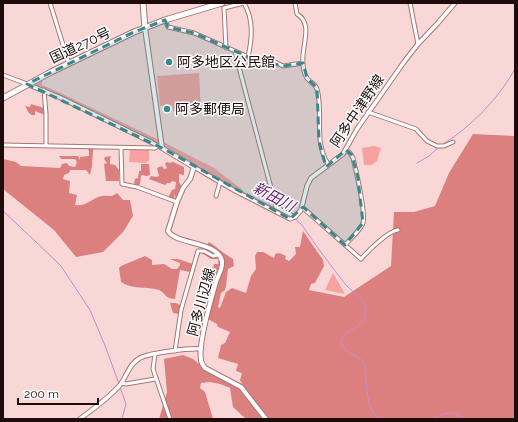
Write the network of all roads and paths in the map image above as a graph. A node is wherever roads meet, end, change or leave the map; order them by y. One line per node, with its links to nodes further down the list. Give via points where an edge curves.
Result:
1 (50, 3): 14 (street)
2 (143, 3): 8 (highway)
3 (295, 3): 13 (street, via 297,14 305,22)
4 (410, 3): 9 (street)
5 (455, 3): 9 (street, 阿多中津野線)
6 (223, 5): 7 (highway, 国道270号); 10 (street); 12 (street, via 244,3 249,11 252,41)
7 (165, 20): 8 (highway, 国道270号); 10 (street, via 168,27 188,30)
8 (145, 28): 14 (highway, 国道270号); 24 (main road)
9 (418, 44): 19 (street, 阿多中津野線)
10 (226, 48): 11 (street)
11 (234, 52): 12 (street); 33 (street, via 276,207)
12 (248, 57): 13 (street, via 283,66)
13 (303, 63): 27 (street, via 306,77 317,89 319,141)
14 (69, 64): 16 (highway, 国道270号)
15 (3, 75): 16 (street)
16 (27, 84): 17 (street); 18 (highway, 国道270号)
17 (44, 90): 20 (street); 23 (street)
18 (3, 98)
19 (368, 112): 21 (street, via 416,129 427,141 437,146); 26 (street, 阿多中津野線)
20 (151, 142): 24 (street)
21 (453, 142)
22 (3, 145): 23 (street)
23 (46, 146): 25 (street)
24 (161, 146): 25 (street); 28 (main road)
25 (121, 148): 31 (street, via 122,184)
26 (346, 150): 27 (street, 阿多中津野線); 35 (street, via 352,155 358,178 363,217 362,224)
27 (328, 164): 32 (street, 阿多中津野線, via 309,180)
28 (194, 167): 29 (street); 31 (main road, 阿多川辺線)
29 (220, 182): 30 (street); 33 (street, via 290,219)
30 (216, 196)
31 (177, 202): 36 (main road, 阿多川辺線, via 168,227 169,233 206,246)
32 (302, 207): 33 (street, 阿多中津野線); 35 (street)
33 (294, 218)
34 (398, 230): 35 (street, via 376,243 361,258)
35 (345, 245)
36 (218, 255): 37 (main road, 阿多川辺線, via 222,259 222,266 207,316); 38 (street, via 198,252 181,310)
37 (201, 349): 38 (street); 44 (main road, 阿多川辺線, via 202,364 241,387)
38 (174, 352): 39 (street)
39 (155, 354): 40 (street); 41 (street, via 138,360 131,366)
40 (155, 379): 41 (street); 43 (street)
41 (121, 383): 42 (street)
42 (80, 419)
43 (170, 419)
44 (266, 419)

